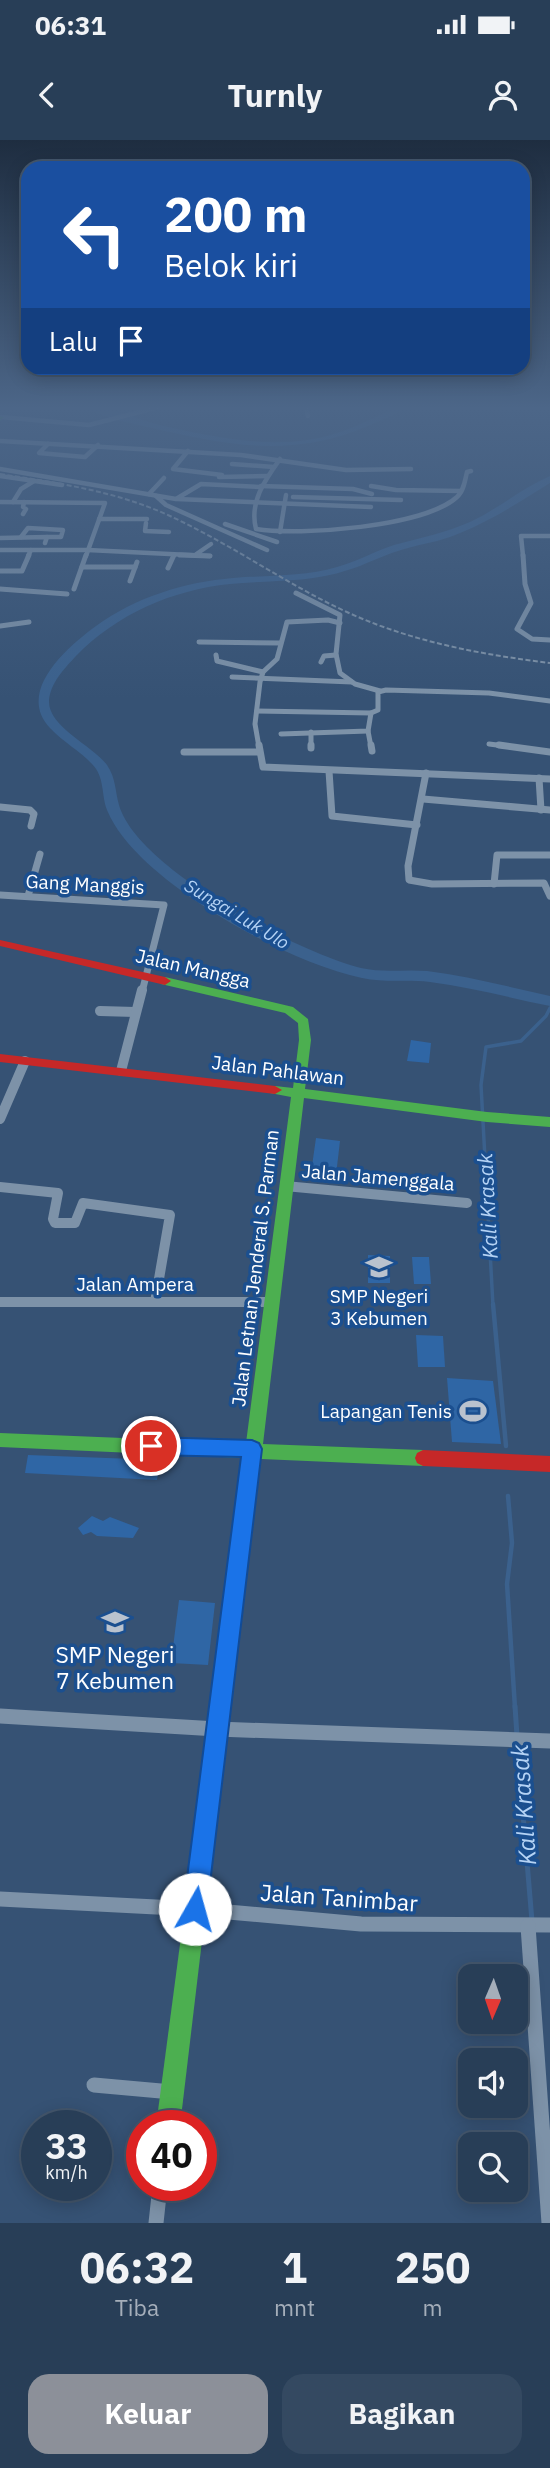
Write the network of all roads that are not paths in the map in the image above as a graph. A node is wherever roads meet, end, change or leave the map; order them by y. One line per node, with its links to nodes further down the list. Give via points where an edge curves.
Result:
1 (24, 504): 12 (street)
2 (105, 504): 14 (street)
3 (165, 504): 13 (street)
4 (255, 504): 16 (street, via 250,518)
5 (284, 504): 18 (street)
6 (304, 504): 7 (street)
7 (332, 504)
8 (371, 504): 15 (street)
9 (444, 504): 11 (street)
10 (415, 509): 11 (street)
11 (425, 511): 15 (street)
12 (23, 514)
13 (206, 518): 16 (street); 29 (street)
14 (99, 519): 17 (street, via 146,521 146,531); 28 (street)
15 (365, 525): 18 (street)
16 (254, 530): 18 (street); 23 (street)
17 (169, 532)
18 (280, 532)
19 (550, 536): 48 (street, via 521,536 531,603 517,629 532,639)
20 (21, 537): 21 (street); 21 (street, via 28,528 63,530 61,537); 22 (street)
21 (47, 537): 27 (street)
22 (0, 538)
23 (277, 541)
24 (211, 544): 32 (street)
25 (0, 550): 26 (street)
26 (32, 550): 27 (street); 37 (street, via 22,571)
27 (42, 550): 28 (street)
28 (88, 550): 30 (street); 34 (street)
29 (267, 550)
30 (140, 552): 31 (street); 35 (street)
31 (174, 554): 32 (street); 36 (street)
32 (195, 555): 33 (street)
33 (210, 556)
34 (82, 567): 35 (street); 42 (street)
35 (135, 568): 39 (street)
36 (168, 568)
37 (0, 571)
38 (15, 576): 40 (street)
39 (130, 581)
40 (26, 584): 41 (street); 44 (street)
41 (0, 589)
42 (74, 589)
43 (296, 593): 46 (street, via 337,613)
44 (67, 594)
45 (29, 622): 47 (street)
46 (340, 623): 50 (street, via 287,622); 52 (street)
47 (0, 626)
48 (550, 640)
49 (199, 642): 50 (street)
50 (280, 643): 54 (street, via 275,662)
51 (216, 655): 54 (street, via 217,661)
52 (336, 655): 53 (street, via 324,656); 56 (street, via 340,673)
53 (321, 662)
54 (262, 675): 55 (street); 56 (street); 59 (street)
55 (232, 677)
56 (353, 682): 57 (street)
57 (380, 691): 58 (street, via 489,693); 60 (street, via 378,710)
58 (550, 701)
59 (257, 711): 60 (street); 68 (street)
60 (371, 713): 61 (street)
61 (368, 731): 62 (street); 66 (street)
62 (311, 732): 63 (street); 65 (street)
63 (281, 734)
64 (489, 744): 69 (street)
65 (311, 747)
66 (372, 751)
67 (184, 752): 68 (street)
68 (259, 752): 70 (street, via 261,766 267,769)
69 (550, 752)
70 (329, 771): 71 (street); 77 (street, via 332,816)
71 (426, 773): 72 (street); 74 (street)
72 (539, 778): 73 (street); 76 (street)
73 (550, 779)
74 (422, 799): 76 (street); 77 (street)
75 (0, 807): 78 (street, via 30,810 34,814)
76 (546, 810)
77 (417, 825): 81 (street, via 408,866 410,881)
78 (31, 826)
79 (40, 853): 84 (street)
80 (550, 855): 81 (street, via 497,855)
81 (494, 884): 83 (street, via 544,883)
82 (0, 895): 84 (street, Gang Manggis)
83 (550, 896)
84 (28, 897): 86 (street, Gang Manggis, via 163,905)
85 (0, 943): 86 (street, Jalan Mangga)
86 (147, 976): 88 (street, Gang Manggis); 92 (street, Jalan Mangga, via 299,1016 305,1041)
87 (100, 1011): 88 (street)
88 (135, 1012): 91 (street, Gang Manggis)
89 (0, 1058): 90 (street, Jalan Pahlawan)
90 (26, 1061): 91 (street, Jalan Pahlawan); 93 (street)
91 (121, 1071): 92 (street, Jalan Pahlawan)
92 (297, 1092): 94 (street, Jalan Pahlawan); 96 (street, Jalan Letnan Jenderal S. Parman)
93 (0, 1119)
94 (550, 1122)
95 (0, 1186): 99 (street, via 58,1194 55,1223 75,1223 83,1203 170,1215)
96 (285, 1186): 97 (street, Jalan Jamenggala); 100 (street, Jalan Letnan Jenderal S. Parman)
97 (467, 1203)
98 (0, 1302): 99 (street, Jalan Ampera)
99 (155, 1302): 100 (street, Jalan Ampera)
100 (270, 1302): 102 (street, Jalan Letnan Jenderal S. Parman)
101 (0, 1440): 102 (street)
102 (252, 1449): 103 (street); 105 (street, Jalan Letnan Jenderal S. Parman)
103 (550, 1464)
104 (0, 1716): 105 (street)
105 (217, 1729): 106 (street); 108 (street, Jalan Letnan Jenderal S. Parman)
106 (550, 1741)
107 (0, 1899): 108 (street, Jalan Tanimbar)
108 (195, 1909): 109 (street, Jalan Tanimbar, via 361,1924); 111 (street, Jalan Letnan Jenderal S. Parman)
109 (538, 1926): 115 (street)
110 (94, 2085): 111 (street)
111 (172, 2092): 112 (street, Jalan Letnan Jenderal S. Parman)
112 (170, 2110)
113 (158, 2201): 114 (street)
114 (156, 2223)
115 (549, 2223)

